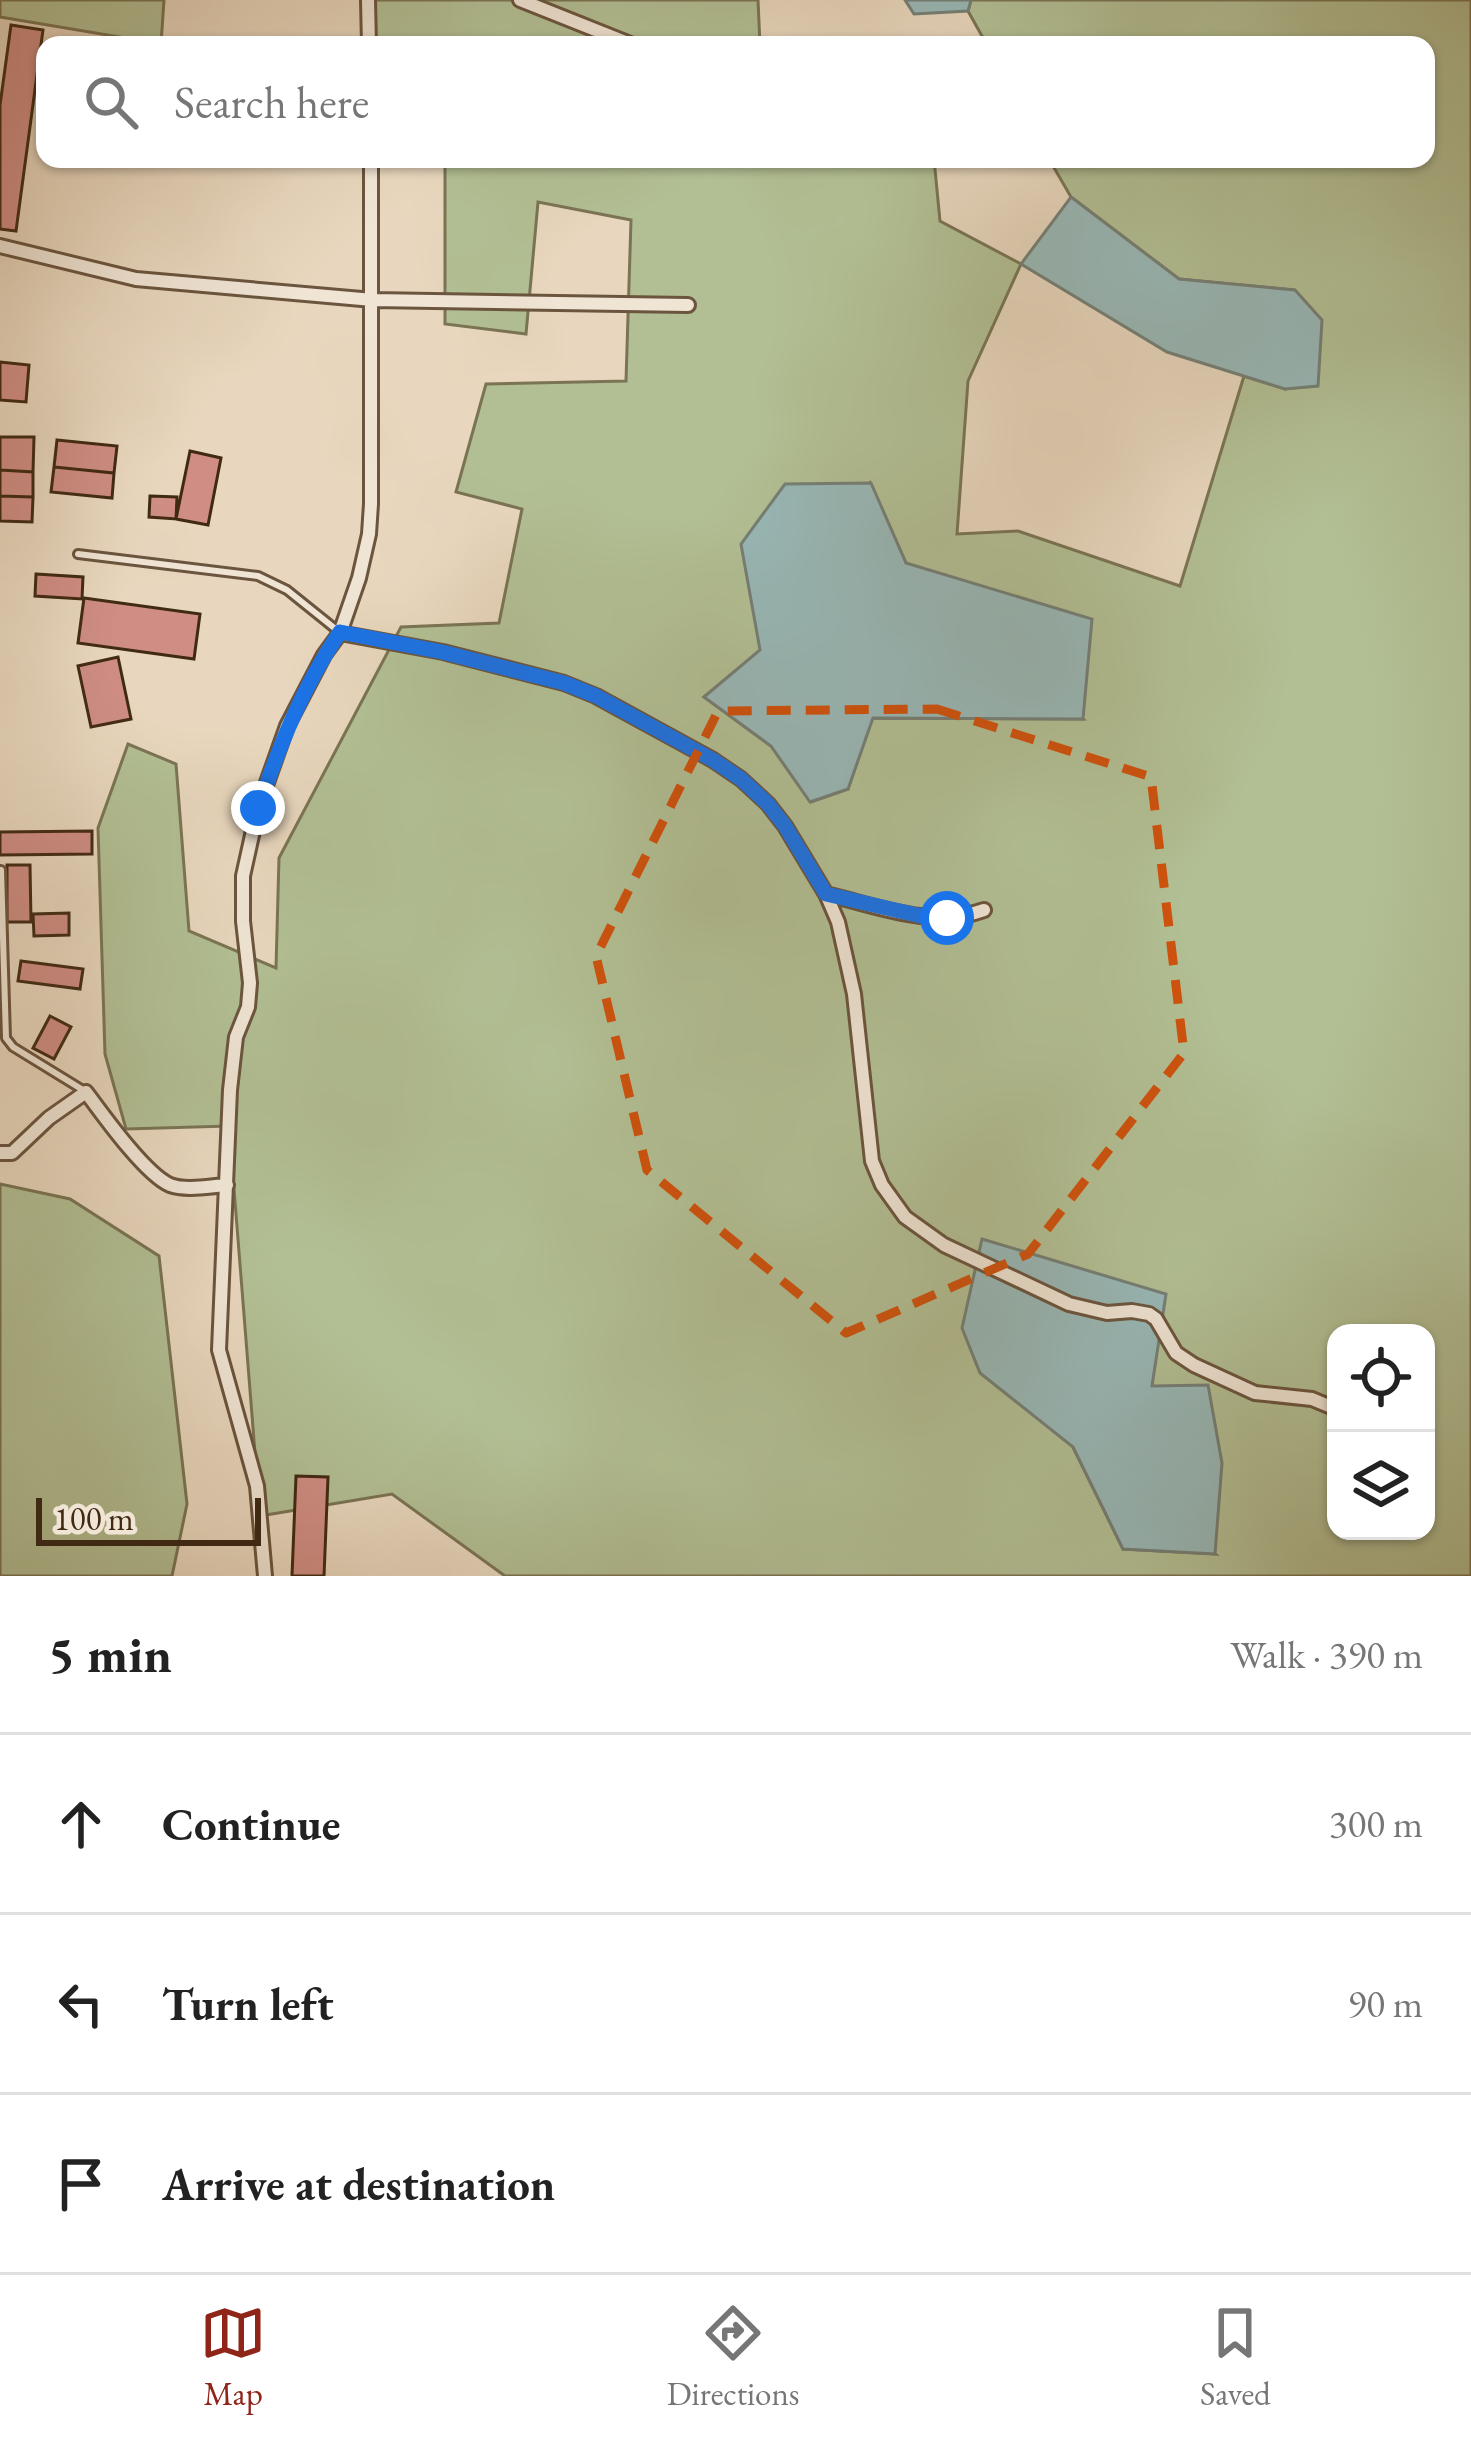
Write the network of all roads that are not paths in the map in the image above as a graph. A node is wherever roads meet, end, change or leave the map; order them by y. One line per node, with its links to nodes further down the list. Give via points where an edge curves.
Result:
1 (368, 0): 3 (street)
2 (520, 0): 4 (street)
3 (369, 36)
4 (610, 36)
5 (370, 168): 7 (street)
6 (0, 245): 7 (street, via 136,279)
7 (373, 301): 8 (street); 10 (street, via 369,534)
8 (688, 305)
9 (79, 554): 10 (lane, via 258,576)
10 (340, 632): 12 (street, via 596,696 741,779 785,826); 16 (street, via 287,726 246,852 250,983 236,1037)
11 (1, 870): 14 (lane, via 6,1038)
12 (826, 894): 13 (street, via 930,918); 17 (street, via 854,994 872,1161 904,1217 944,1245 1069,1304 1149,1314 1176,1353 1255,1393)
13 (984, 910)
14 (86, 1092): 15 (street, via 12,1153); 16 (street, via 164,1183)
15 (0, 1153)
16 (227, 1185): 18 (street, via 219,1350 257,1486)
17 (1327, 1406)
18 (265, 1576)

